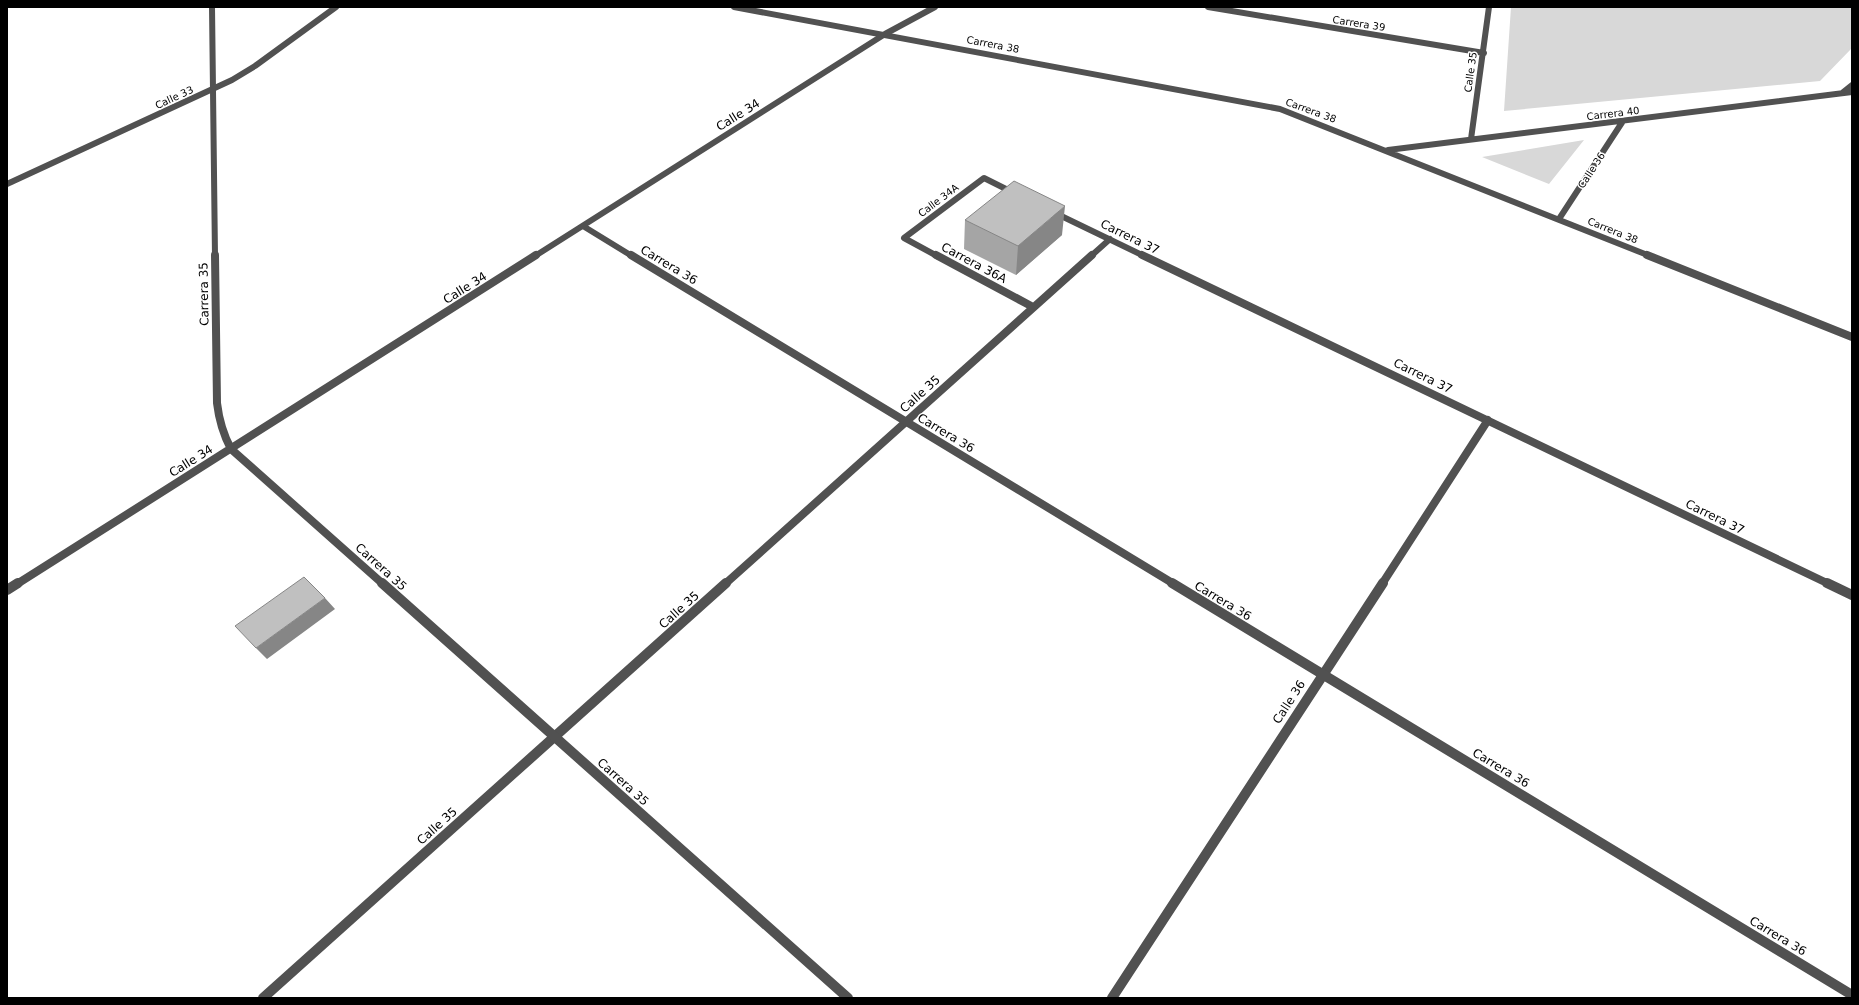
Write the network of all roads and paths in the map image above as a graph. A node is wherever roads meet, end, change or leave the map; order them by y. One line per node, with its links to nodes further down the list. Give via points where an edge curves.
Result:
1 (212, 7): 10 (street, Carrera 35)
2 (336, 7): 10 (street, Calle 33, via 255,66)
3 (734, 7): 7 (street, Carrera 38)
4 (935, 7): 7 (street, Calle 34)
5 (1208, 7): 8 (street, Carrera 39)
6 (1489, 7): 8 (street, Calle 35)
7 (885, 34): 15 (street, Carrera 38, via 1280,109); 20 (street, Calle 34)
8 (1484, 53): 14 (street, Calle 35)
9 (1852, 85): 12 (street)
10 (213, 89): 16 (street, Calle 33); 27 (street, Carrera 35, via 218,403 223,436)
11 (1852, 92): 12 (street, Carrera 40)
12 (1842, 94): 13 (street, Carrera 40)
13 (1623, 121): 14 (street, Carrera 40); 19 (street, Calle 36)
14 (1471, 140): 15 (street, Carrera 40)
15 (1386, 150): 19 (street, Carrera 38)
16 (7, 184)
17 (1019, 195): 21 (street, Calle 34A, via 984,178)
18 (1047, 209): 22 (street, Carrera 37)
19 (1559, 219): 24 (street, Carrera 38)
20 (583, 226): 26 (street, Carrera 36); 27 (street, Calle 34)
21 (904, 238): 23 (street, Carrera 36A)
22 (1110, 239): 23 (street, Calle 35); 25 (street, Carrera 37)
23 (1033, 307): 26 (street, Calle 35)
24 (1852, 336)
25 (1488, 420): 29 (street, Carrera 37); 30 (street, Calle 36)
26 (906, 422): 30 (street, Carrera 36); 31 (street, Calle 35)
27 (231, 449): 28 (street, Calle 34); 31 (street, Carrera 35)
28 (7, 590)
29 (1852, 594)
30 (1323, 675): 32 (street, Carrera 36); 35 (street, Calle 36)
31 (554, 737): 33 (street, Calle 35); 34 (street, Carrera 35)
32 (1852, 995)
33 (263, 998)
34 (848, 998)
35 (1112, 998)

